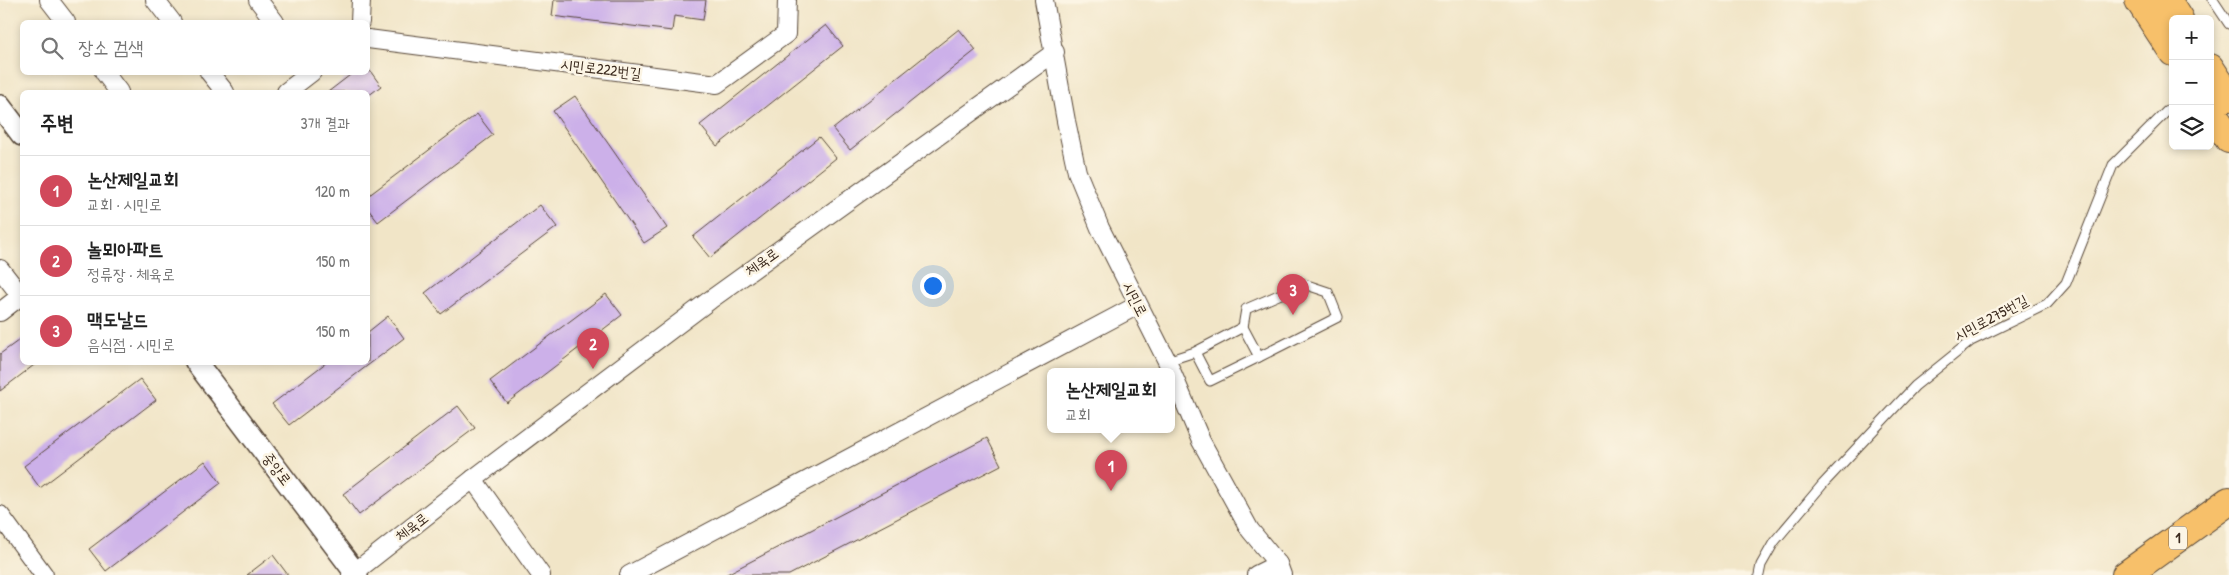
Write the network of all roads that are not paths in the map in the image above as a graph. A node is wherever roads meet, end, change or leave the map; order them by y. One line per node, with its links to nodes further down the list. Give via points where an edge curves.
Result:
1 (49, 0): 13 (street)
2 (155, 0): 14 (street)
3 (258, 0): 15 (street)
4 (361, 0): 16 (street)
5 (787, 0): 18 (street, 시민로222번길, via 786,34 717,84)
6 (1044, 0): 20 (street, 시민로)
7 (2139, 0): 19 (main road)
8 (2167, 0): 11 (main road)
9 (2175, 0): 12 (lane)
10 (2213, 0): 17 (lane)
11 (2177, 15)
12 (2179, 15)
13 (64, 20)
14 (170, 20)
15 (273, 20)
16 (360, 20)
17 (2229, 24)
18 (370, 39)
19 (2169, 46)
20 (1055, 52): 37 (street, 시민로, via 1077,172); 46 (street, 체육로, via 710,300)
21 (2214, 74): 28 (main road)
22 (106, 75): 25 (street)
23 (212, 75): 26 (street)
24 (308, 75): 27 (street)
25 (118, 90)
26 (223, 90)
27 (289, 90)
28 (2229, 97)
29 (0, 106): 32 (street)
30 (2167, 112): 56 (lane, 시민로275번길, via 2113,165 2066,283 2047,304 1971,342 1915,386 1823,484 1774,542)
31 (2214, 116): 33 (main road)
32 (20, 133)
33 (2229, 139)
34 (0, 269): 35 (street)
35 (20, 293)
36 (20, 297): 38 (street)
37 (1138, 305): 42 (street, 시민로); 54 (street)
38 (0, 312)
39 (1244, 326): 40 (lane); 41 (lane); 41 (lane, via 1246,309 1304,284 1328,292 1338,317)
40 (1195, 352): 41 (lane, via 1210,381); 42 (lane)
41 (1259, 357)
42 (1167, 362): 44 (street, 시민로)
43 (198, 365): 51 (street, 중앙로)
44 (1170, 368)
45 (1175, 381): 50 (street, 시민로, via 1201,442 1250,530)
46 (473, 479): 51 (street, 체육로); 53 (street)
47 (2229, 501): 57 (main road, 1)
48 (0, 515): 52 (street)
49 (2229, 523): 58 (main road, 1)
50 (1280, 569): 55 (street)
51 (355, 574)
52 (44, 575)
53 (541, 575)
54 (629, 575)
55 (1256, 575)
56 (1759, 575)
57 (2126, 575)
58 (2159, 575)

